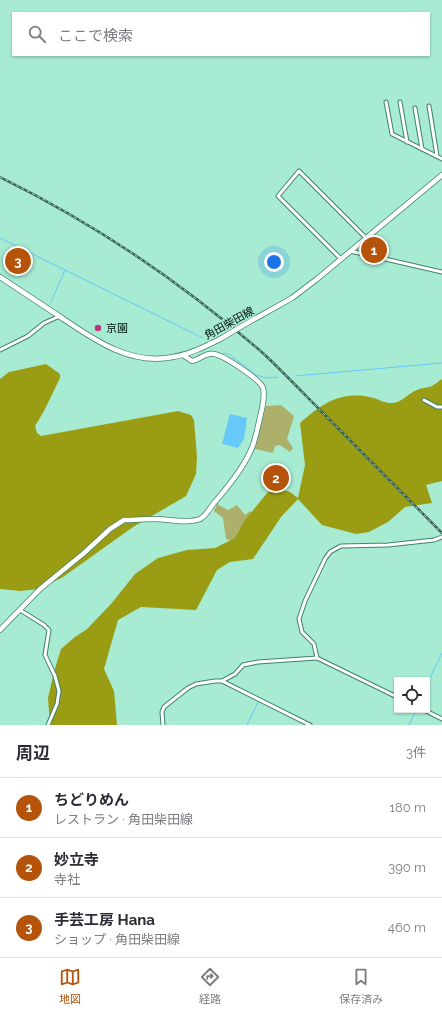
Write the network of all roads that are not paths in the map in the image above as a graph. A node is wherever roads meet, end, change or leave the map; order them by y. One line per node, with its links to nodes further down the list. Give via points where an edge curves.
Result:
1 (386, 102): 5 (street, via 392,134)
2 (400, 102): 5 (street)
3 (429, 106): 7 (street)
4 (415, 108): 6 (street)
5 (407, 142): 6 (street)
6 (422, 149): 7 (street)
7 (437, 156): 8 (street)
8 (442, 158)
9 (442, 175): 10 (main road, 角田柴田線)
10 (366, 238): 11 (main road, 角田柴田線); 12 (street, via 299,171 278,196)
11 (350, 251): 12 (main road, 角田柴田線); 13 (street)
12 (341, 259): 17 (main road, 角田柴田線, bridge, via 292,298 222,338)
13 (442, 272)
14 (0, 277): 15 (main road, 角田柴田線)
15 (60, 316): 16 (street); 17 (main road, 角田柴田線, via 100,342 127,354 151,358)
16 (0, 350)
17 (183, 355): 21 (main road, via 192,361 207,354 220,355 233,362 261,385 264,392 261,411 253,445 247,457 217,500 200,519 124,520 110,529)
18 (424, 400): 19 (street)
19 (442, 407)
20 (442, 537): 23 (street, via 388,545 341,546 330,552 324,559 299,619 302,632 314,644)
21 (19, 609): 22 (main road); 28 (street, via 48,630 45,658 58,684 59,697)
22 (0, 630)
23 (317, 658): 24 (street, via 245,664 235,674); 25 (street)
24 (222, 681): 29 (street, via 202,683 188,688 164,707); 30 (street)
25 (394, 696)
26 (430, 713): 27 (street)
27 (442, 719)
28 (48, 725)
29 (163, 725)
30 (310, 725)

